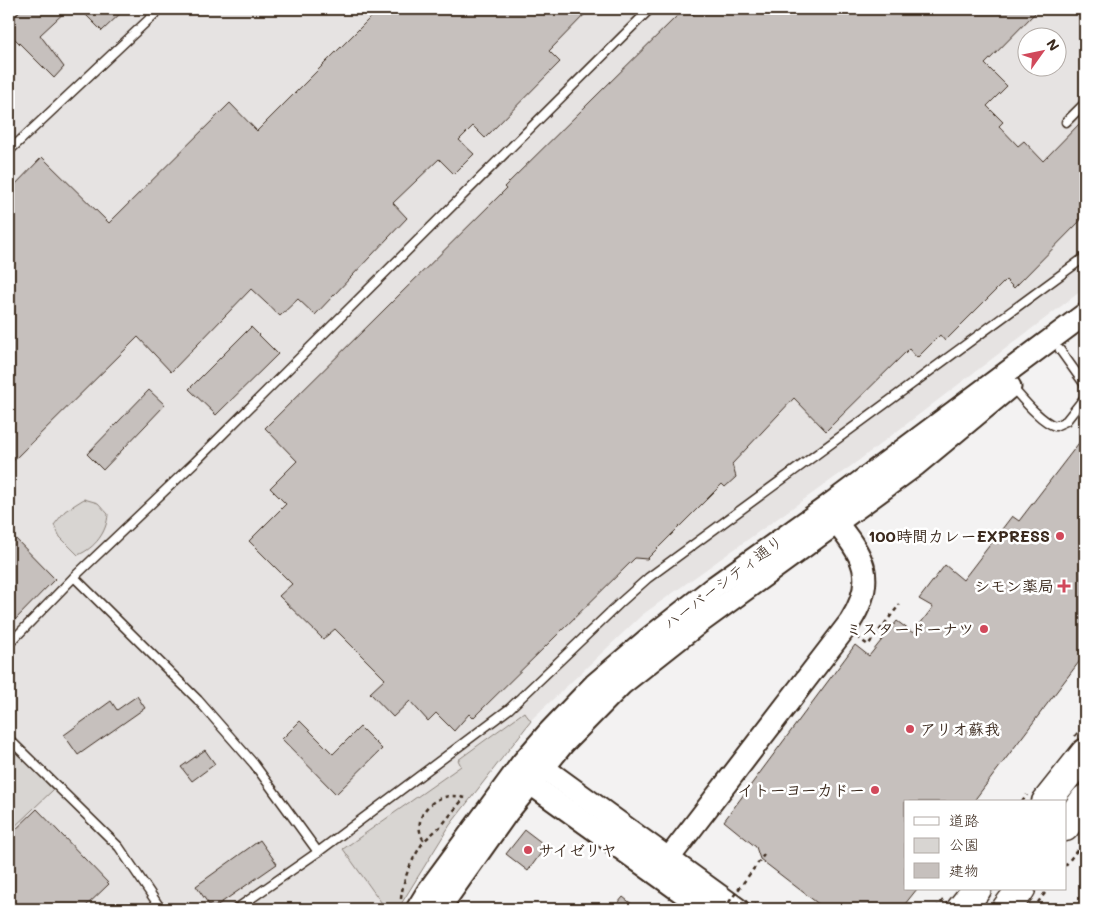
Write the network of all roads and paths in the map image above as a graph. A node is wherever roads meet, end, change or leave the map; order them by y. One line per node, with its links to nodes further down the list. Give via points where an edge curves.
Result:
1 (160, 9): 5 (lane)
2 (650, 9): 14 (lane, via 202,455)
3 (1085, 103): 4 (lane)
4 (1066, 122)
5 (9, 151)
6 (1085, 257): 27 (lane, via 648,578 509,709)
7 (1085, 314): 13 (street, ハーバーシティ通り)
8 (1085, 332): 9 (street, ハーバーシティ通り)
9 (1060, 350): 10 (lane); 11 (street, ハーバーシティ通り)
10 (1085, 385)
11 (1011, 386): 12 (lane, via 1055,426 1066,421); 13 (street, ハーバーシティ通り, via 916,464)
12 (1085, 397)
13 (830, 515): 20 (street, ハーバーシティ通り, via 714,588 649,638 580,698); 21 (street, ハーバーシティ通り, via 637,672 563,744); 29 (street, via 855,547 864,568 864,596 858,610)
14 (74, 577): 17 (lane); 27 (lane, via 198,700 254,764)
15 (900, 604): 16 (path, via 868,644)
16 (854, 635)
17 (9, 644)
18 (9, 739): 36 (lane, via 119,847)
19 (1085, 753): 23 (highway)
20 (522, 763): 21 (street); 34 (street, ハーバーシティ通り, via 433,883)
21 (537, 776): 29 (street); 38 (street, ハーバーシティ通り); 39 (street, via 688,896)
22 (1085, 799): 24 (highway)
23 (1048, 800)
24 (1066, 826)
25 (1085, 840): 30 (path)
26 (424, 841): 26 (path, via 442,825 464,798 449,795 431,803 420,821 420,835); 34 (path, via 407,873)
27 (318, 852): 37 (lane)
28 (766, 852): 40 (path, bridge)
29 (669, 858): 35 (street)
30 (1066, 865)
31 (976, 890): 42 (highway)
32 (1020, 890): 43 (highway)
33 (1047, 890): 44 (path)
34 (409, 904)
35 (746, 906): 41 (path)
36 (161, 909)
37 (236, 909)
38 (439, 909)
39 (709, 909)
40 (724, 909)
41 (761, 909)
42 (961, 909)
43 (1006, 909)
44 (1033, 909)

